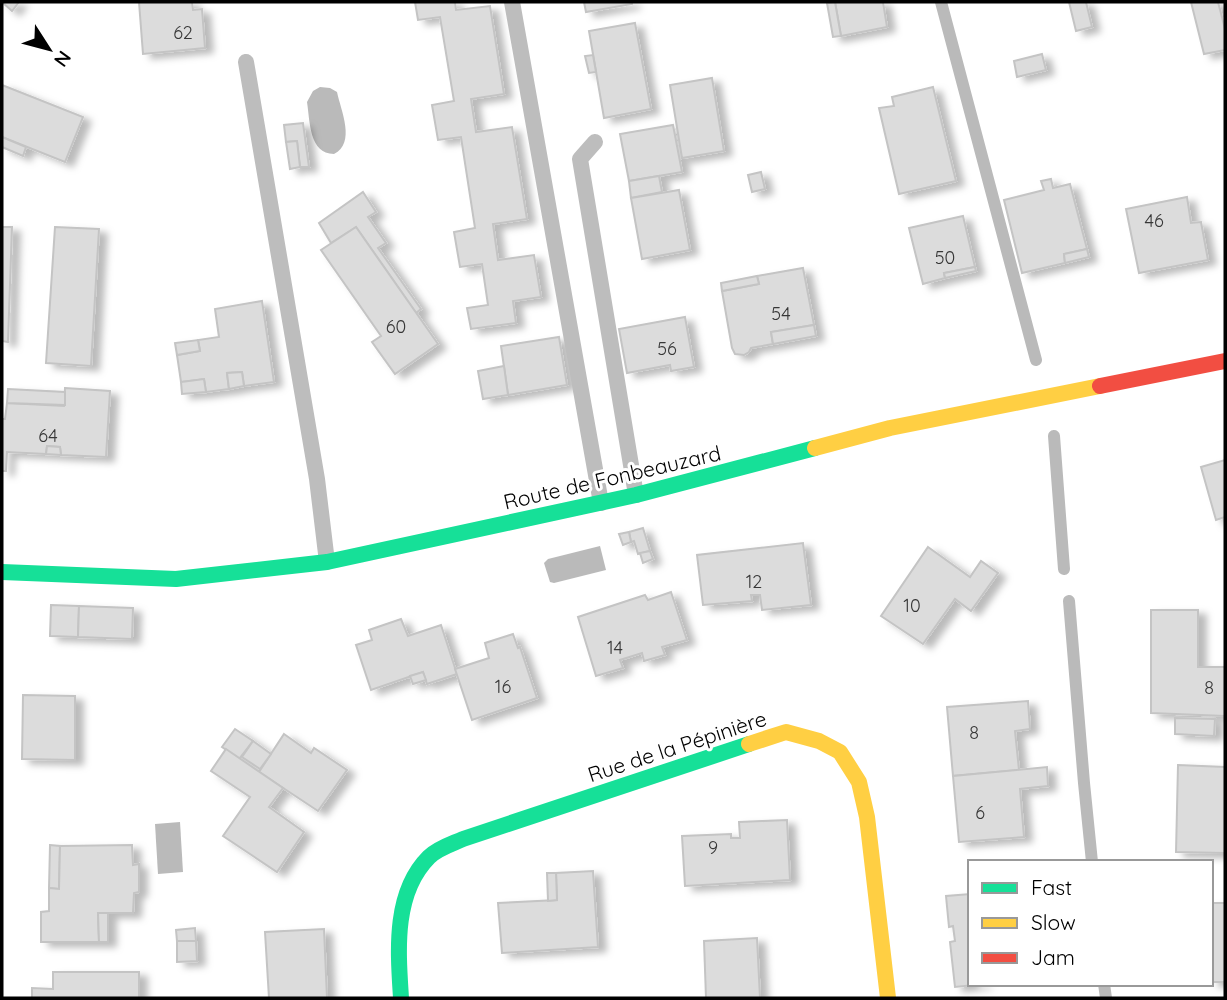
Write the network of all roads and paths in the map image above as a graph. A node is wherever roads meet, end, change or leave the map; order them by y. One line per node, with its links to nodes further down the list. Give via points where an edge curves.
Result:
1 (512, 2): 6 (lane)
2 (246, 62): 7 (lane)
3 (595, 142): 5 (lane, via 580,159)
4 (1225, 361): 5 (street, Route de Fonbeauzard, via 890,428)
5 (636, 495): 6 (street, Route de Fonbeauzard)
6 (601, 503): 7 (street, Route de Fonbeauzard)
7 (327, 562): 8 (street, Route de Fonbeauzard, via 176,579)
8 (2, 572)
9 (401, 998): 10 (street, Rue de la Pépinière, via 401,914 413,879 430,855 463,839 786,732 840,752 859,782)
10 (888, 998)

